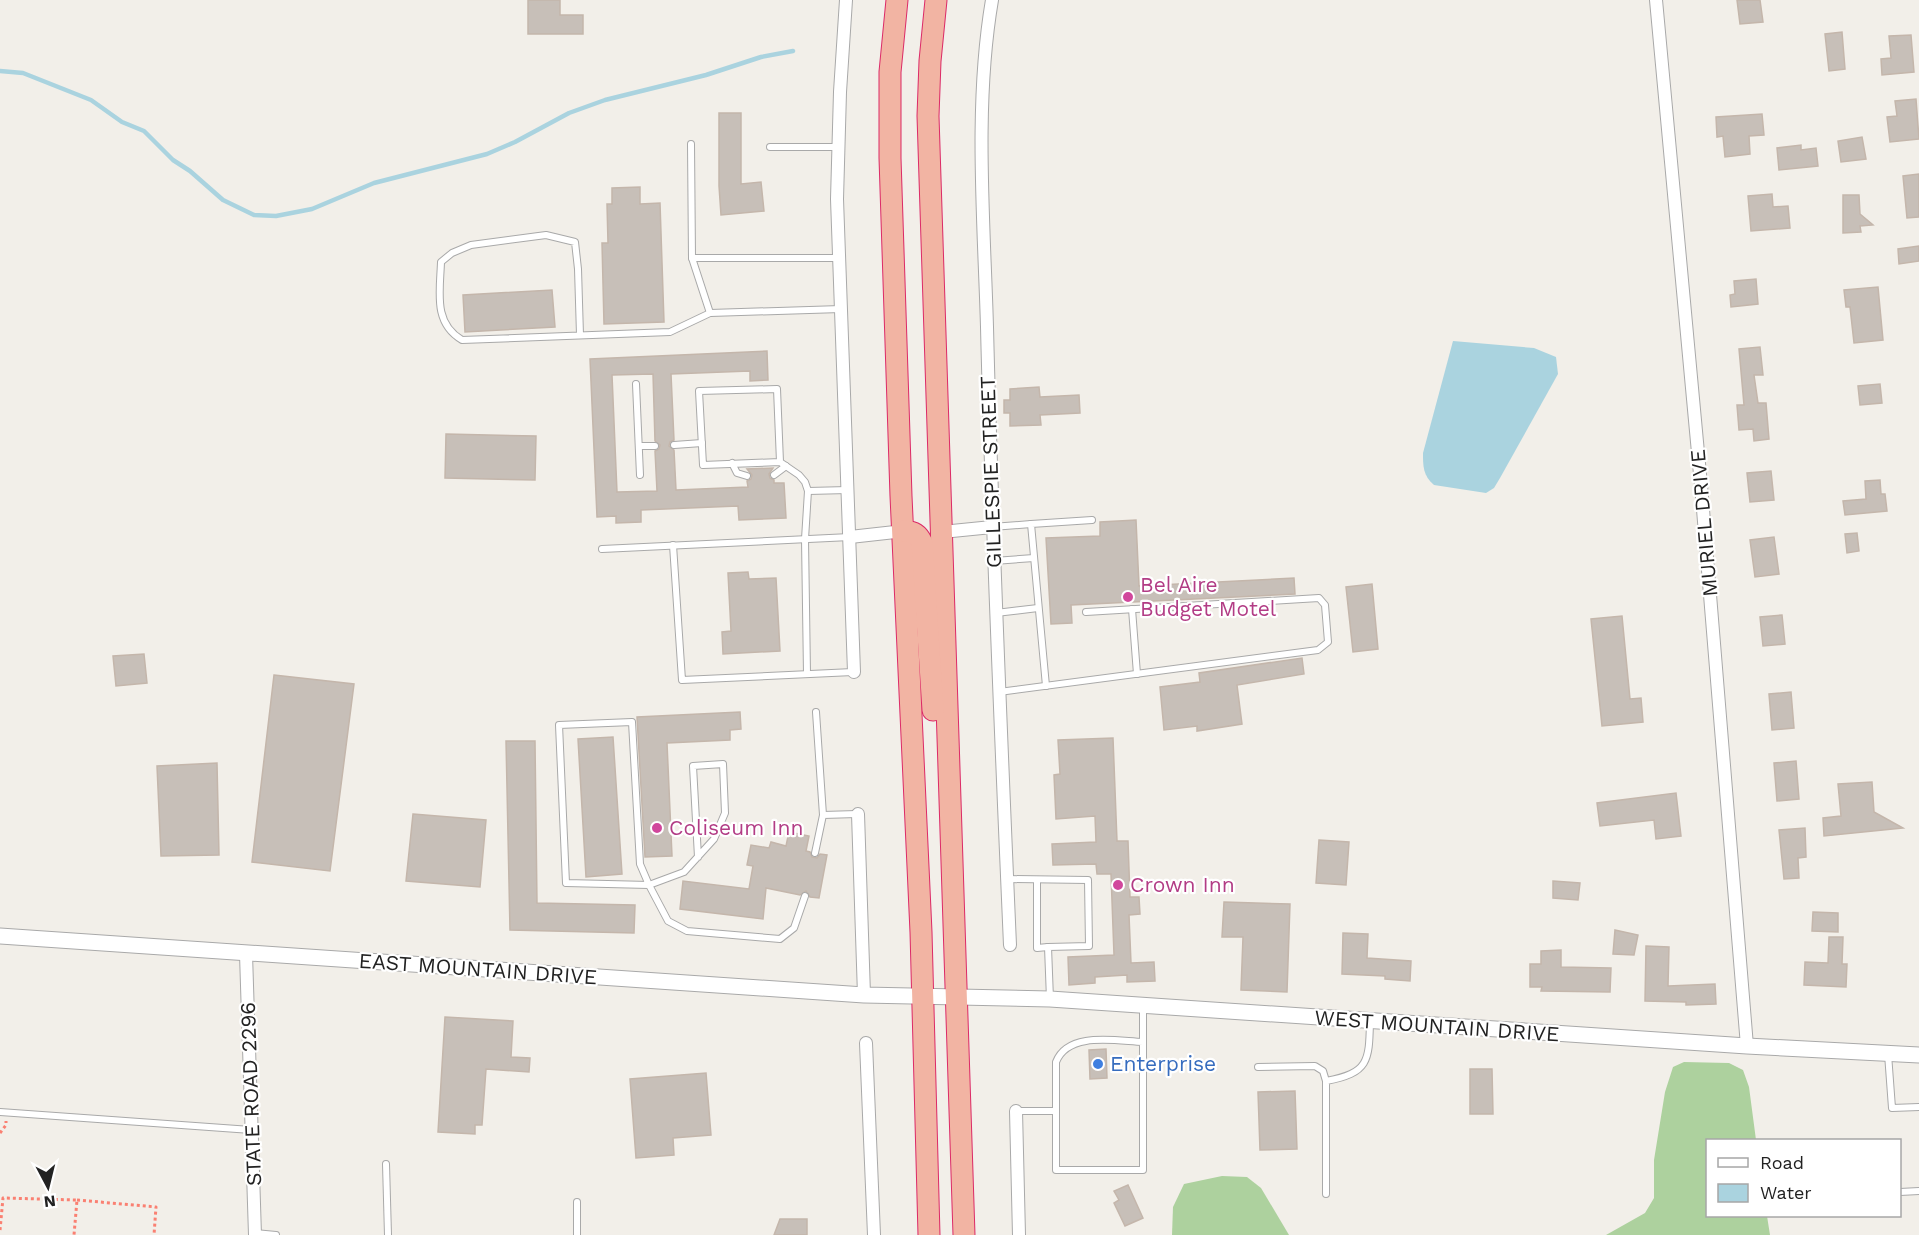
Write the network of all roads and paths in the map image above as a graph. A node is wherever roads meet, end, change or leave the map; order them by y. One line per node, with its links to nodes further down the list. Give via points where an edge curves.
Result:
1 (846, 0): 8 (street)
2 (897, 0): 30 (highway, via 890,72 890,158)
3 (936, 0): 31 (highway, via 928,116)
4 (992, 0): 29 (street, GILLESPIE STREET, via 986,35 982,129)
5 (1656, 0): 69 (street, MURIEL DRIVE)
6 (691, 144): 9 (lane)
7 (770, 147): 8 (lane)
8 (838, 147): 10 (street)
9 (692, 258): 10 (lane); 12 (lane)
10 (840, 258): 11 (street)
11 (841, 309): 12 (lane); 25 (street)
12 (710, 313): 13 (lane, via 670,332)
13 (580, 334): 13 (lane, via 462,340 444,324 440,305 441,262 452,253 482,244 546,235 575,242)
14 (636, 384): 17 (lane)
15 (702, 443): 16 (lane); 19 (lane, via 699,391 777,389); 20 (lane, via 703,465)
16 (674, 445)
17 (639, 446): 18 (lane); 22 (lane)
18 (655, 446)
19 (780, 462): 20 (lane); 21 (lane)
20 (732, 464): 24 (lane, via 737,473)
21 (786, 466): 23 (lane); 26 (lane, via 799,475)
22 (640, 475)
23 (774, 475)
24 (747, 476)
25 (848, 490): 26 (lane); 32 (street)
26 (808, 491): 33 (lane)
27 (1092, 520): 28 (lane)
28 (1030, 524): 29 (lane); 36 (lane)
29 (992, 527): 31 (street); 37 (street, GILLESPIE STREET)
30 (904, 531): 32 (street); 50 (highway, via 919,536 922,543 934,716); 62 (highway)
31 (942, 532): 50 (highway)
32 (850, 537): 33 (lane); 42 (street)
33 (805, 539): 34 (lane); 43 (lane)
34 (673, 546): 35 (lane); 43 (lane, via 682,680)
35 (602, 549)
36 (1034, 558): 37 (lane); 38 (lane)
37 (994, 561): 40 (street, GILLESPIE STREET)
38 (1038, 608): 40 (lane); 45 (lane)
39 (1132, 609): 41 (lane); 44 (lane); 44 (lane, via 1319,598 1325,605 1328,642 1318,650)
40 (996, 612): 46 (street, GILLESPIE STREET)
41 (1086, 612)
42 (854, 672): 43 (lane)
43 (807, 674)
44 (1137, 674): 45 (lane)
45 (1046, 686): 46 (lane)
46 (999, 692): 53 (street, GILLESPIE STREET)
47 (816, 712): 49 (lane)
48 (858, 814): 49 (lane); 61 (street)
49 (824, 815): 51 (lane)
50 (949, 816): 63 (highway)
51 (815, 853)
52 (698, 857): 52 (lane, via 714,839 724,813 723,764 693,766); 55 (lane, via 684,872)
53 (1007, 879): 54 (lane); 58 (street, GILLESPIE STREET)
54 (1037, 880): 59 (lane, via 1037,948); 59 (lane, via 1088,880 1089,946)
55 (649, 885): 55 (lane, via 566,883 559,725 632,722 640,864); 56 (lane, via 668,921 687,931 780,939 794,928)
56 (805, 896)
57 (0, 936): 60 (street, EAST MOUNTAIN DRIVE)
58 (1010, 945)
59 (1048, 947): 64 (lane)
60 (246, 954): 61 (street, EAST MOUNTAIN DRIVE); 78 (street, STATE ROAD 2296)
61 (864, 995): 62 (street, EAST MOUNTAIN DRIVE)
62 (923, 996): 63 (street, EAST MOUNTAIN DRIVE); 94 (highway)
63 (955, 996): 64 (street, WEST MOUNTAIN DRIVE); 95 (highway)
64 (1050, 999): 65 (street, WEST MOUNTAIN DRIVE)
65 (1143, 1006): 66 (street, WEST MOUNTAIN DRIVE); 68 (lane)
66 (1370, 1021): 69 (street, WEST MOUNTAIN DRIVE); 73 (lane, via 1369,1053 1364,1064 1350,1074)
67 (866, 1042): 93 (street)
68 (1143, 1042): 76 (lane, via 1086,1040 1060,1052 1056,1062); 76 (lane, via 1143,1170 1056,1170)
69 (1747, 1046): 70 (street, WEST MOUNTAIN DRIVE)
70 (1888, 1054): 71 (street, WEST MOUNTAIN DRIVE); 74 (lane, via 1892,1108)
71 (1919, 1055)
72 (1258, 1067): 73 (lane, via 1315,1066 1323,1071)
73 (1326, 1080): 82 (lane)
74 (1919, 1107)
75 (1016, 1111): 76 (lane); 96 (street)
76 (1056, 1111)
77 (0, 1113): 78 (lane)
78 (252, 1130): 86 (street, STATE ROAD 2296)
79 (386, 1164): 91 (lane)
80 (1919, 1191): 81 (lane)
81 (1901, 1192)
82 (1326, 1194)
83 (77, 1200): 85 (path, via 3,1198); 88 (path); 89 (path, via 156,1207)
84 (577, 1202): 92 (lane)
85 (0, 1230): 87 (path)
86 (255, 1234): 90 (lane)
87 (4, 1235)
88 (74, 1235)
89 (154, 1235)
90 (276, 1235)
91 (388, 1235)
92 (577, 1235)
93 (874, 1235)
94 (930, 1235)
95 (964, 1235)
96 (1019, 1235)

